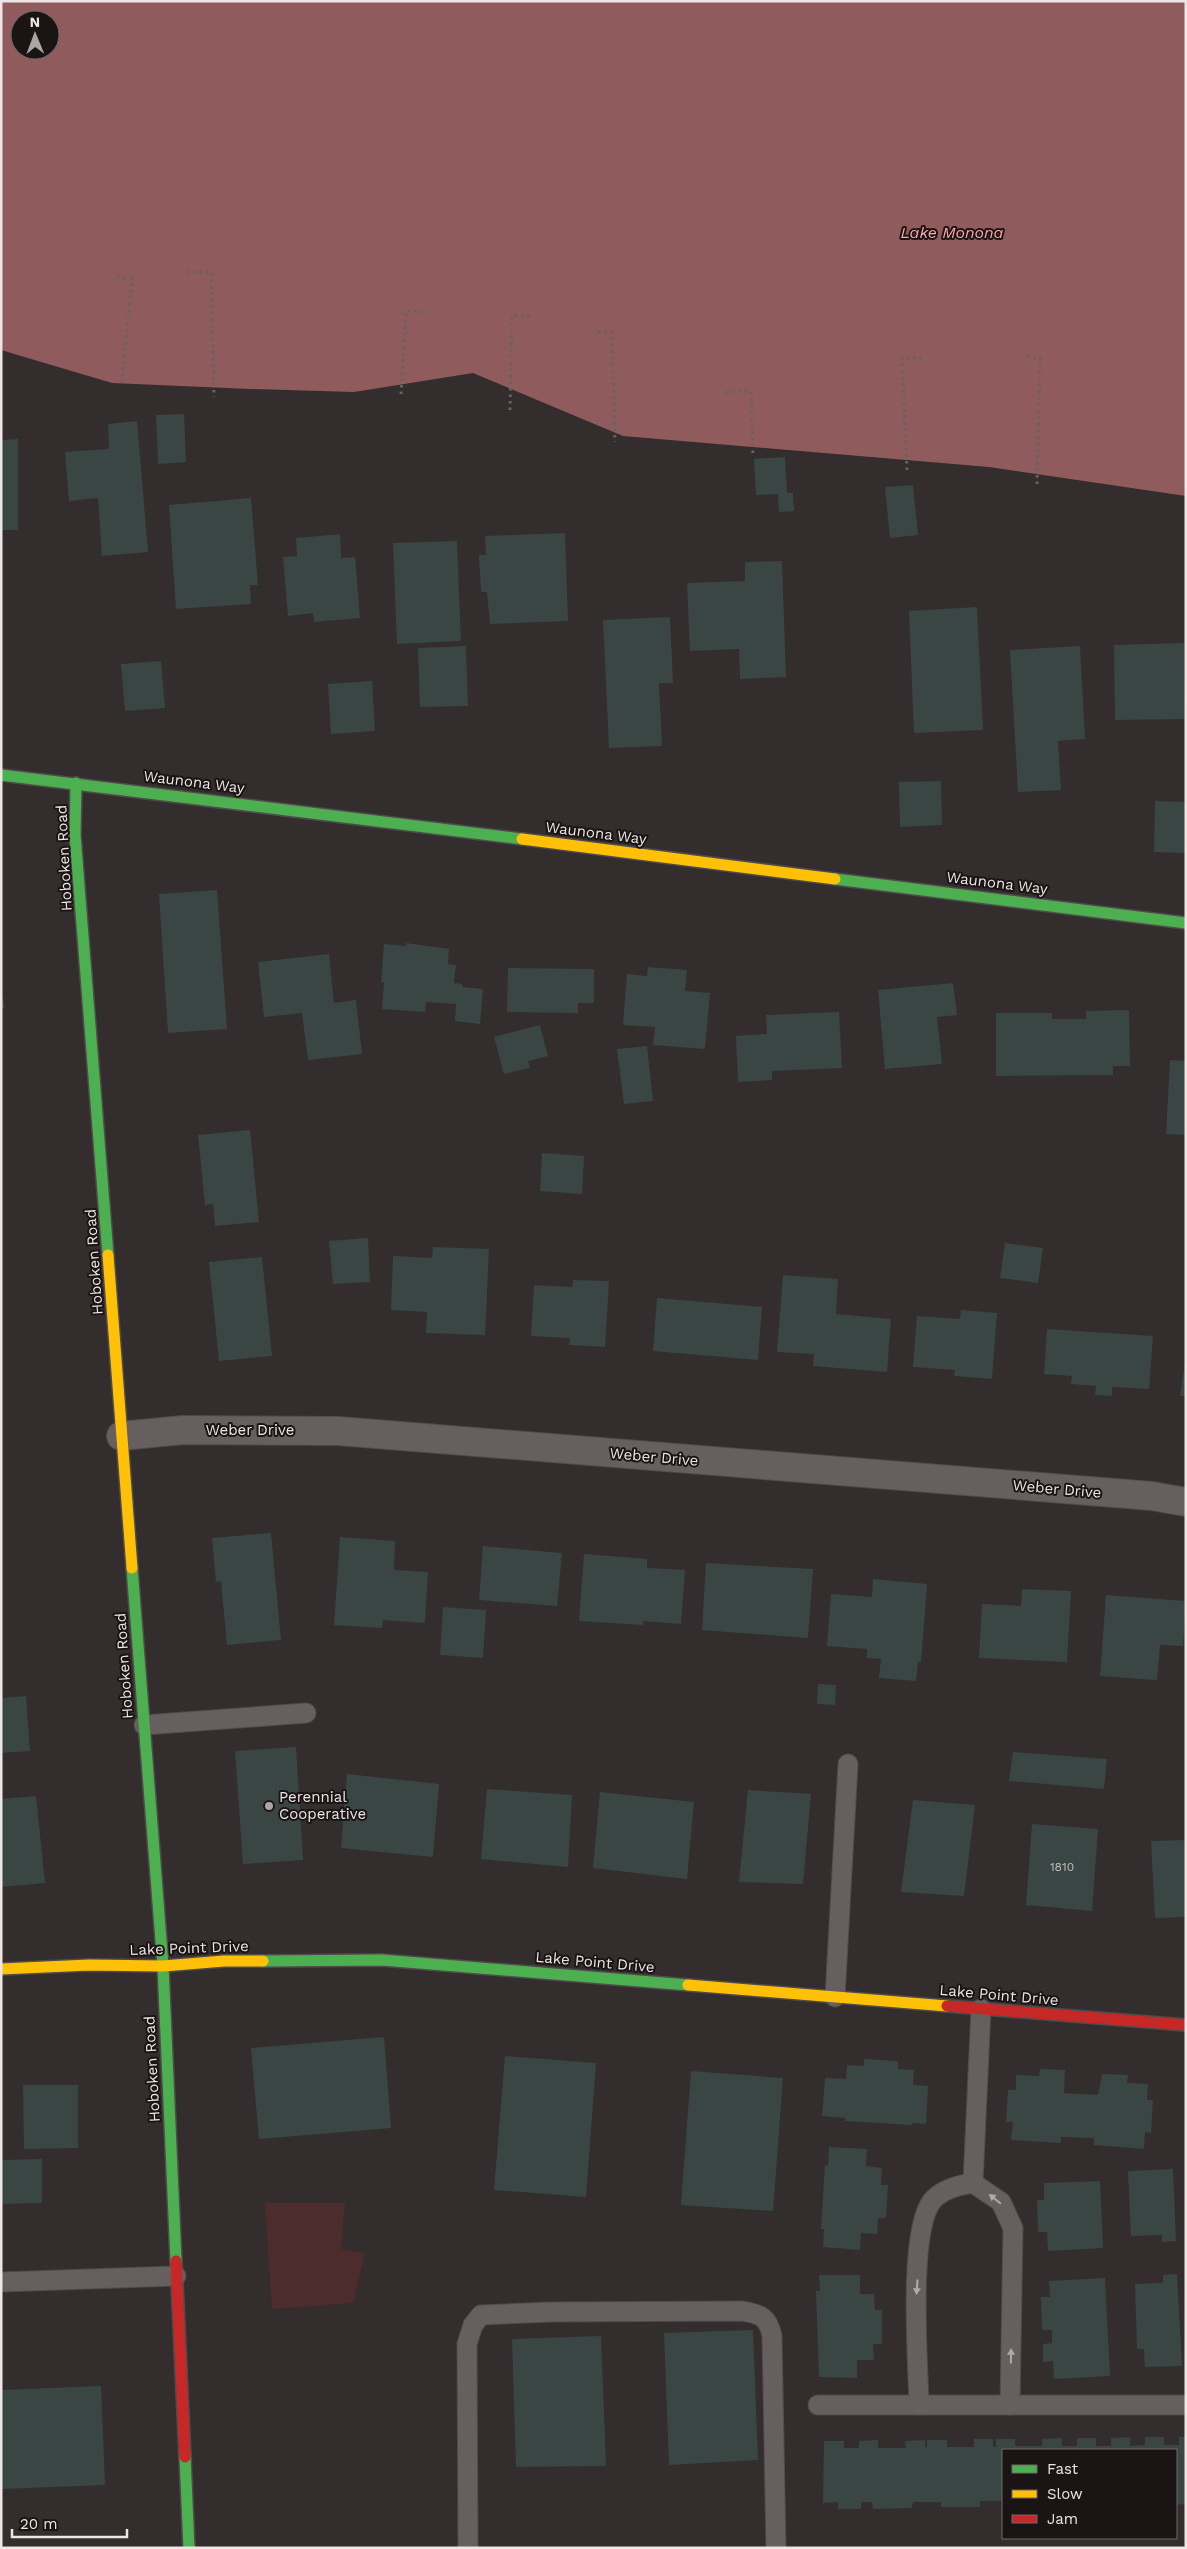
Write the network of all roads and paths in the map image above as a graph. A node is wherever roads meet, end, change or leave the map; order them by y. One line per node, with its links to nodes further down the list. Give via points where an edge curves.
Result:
1 (186, 272): 11 (path, via 211,272)
2 (117, 277): 8 (path, via 132,278)
3 (428, 312): 10 (path, via 406,311)
4 (534, 316): 12 (path, via 512,315)
5 (598, 332): 13 (path, via 612,332)
6 (926, 357): 15 (path, via 902,358)
7 (1027, 357): 16 (path, via 1040,358)
8 (121, 387)
9 (726, 392): 14 (path, via 751,391)
10 (401, 394)
11 (214, 397)
12 (510, 410)
13 (615, 442)
14 (753, 456)
15 (907, 470)
16 (1037, 486)
17 (1, 775): 18 (street, Waunona Way)
18 (76, 782): 19 (street, Waunona Way); 20 (street, Hoboken Road, via 76,835)
19 (1186, 923)
20 (121, 1436): 21 (street, Weber Drive, via 183,1430 338,1431 1152,1496); 23 (street, Hoboken Road)
21 (1186, 1502)
22 (306, 1713): 23 (lane)
23 (144, 1725): 25 (street, Hoboken Road)
24 (848, 1764): 27 (lane)
25 (162, 1966): 26 (street, Lake Point Drive); 27 (street, Lake Point Drive, via 224,1961 382,1960); 31 (street, Hoboken Road)
26 (1, 1969)
27 (835, 1997): 28 (street, Lake Point Drive)
28 (981, 2009): 29 (street, Lake Point Drive); 30 (lane)
29 (1186, 2025)
30 (973, 2183): 33 (lane, one-way to 33, via 952,2186 933,2200 922,2222 916,2305); 35 (lane, one-way to 30, via 1013,2228 1001,2202)
31 (176, 2276): 32 (lane); 37 (street, Hoboken Road)
32 (1, 2282)
33 (919, 2404): 34 (lane); 35 (lane)
34 (818, 2405)
35 (1010, 2405): 36 (lane)
36 (1186, 2405)
37 (189, 2548)
38 (468, 2548): 39 (lane, via 466,2344 473,2325 481,2315 742,2311 757,2313 769,2324 772,2336)
39 (776, 2548)

